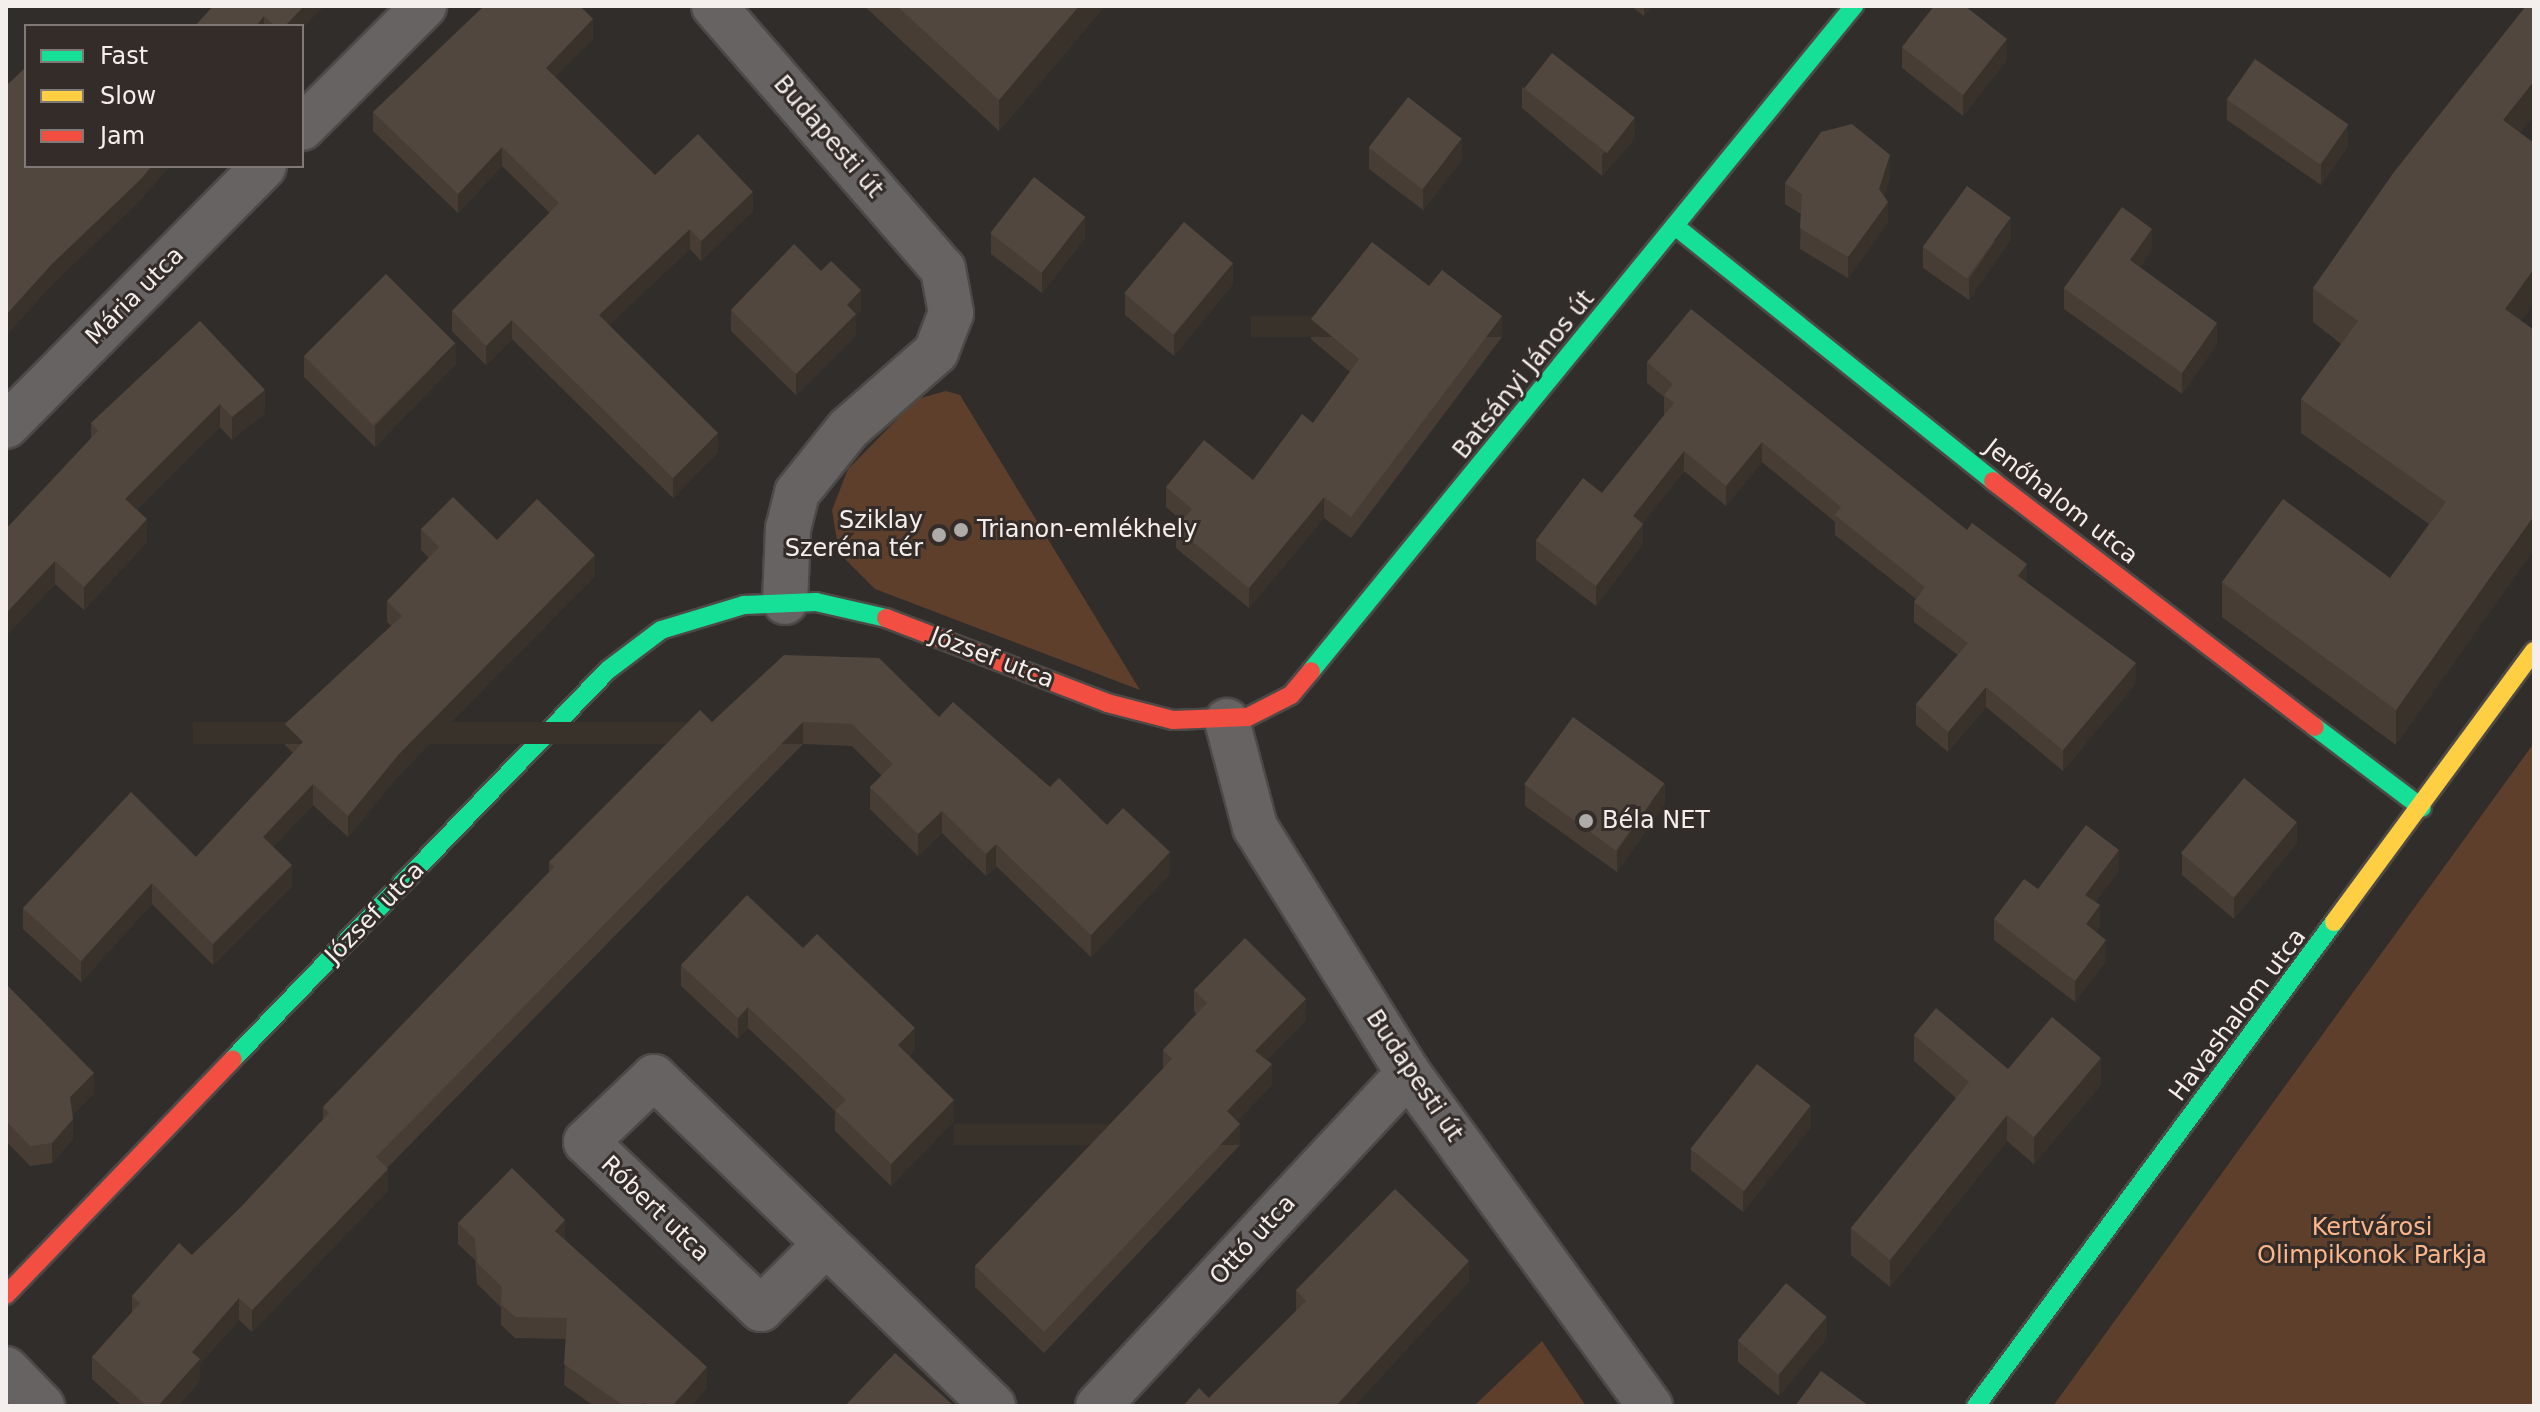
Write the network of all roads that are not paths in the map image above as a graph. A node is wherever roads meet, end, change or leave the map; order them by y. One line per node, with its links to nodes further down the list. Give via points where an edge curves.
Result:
1 (424, 6): 4 (street)
2 (714, 6): 8 (street, Budapesti út, via 943,269 951,313 936,352 848,429 797,493 788,528)
3 (1854, 6): 6 (street, Batsányi János út)
4 (304, 126)
5 (262, 168): 7 (street, Mária utca)
6 (1675, 226): 10 (street, Batsányi János út, via 1308,679 1270,709); 11 (street, Jenőhalom utca, via 2016,499)
7 (6, 426)
8 (785, 602): 10 (street, József utca, via 886,618 1107,703); 14 (street, József utca, via 686,619 608,670)
9 (2534, 651): 11 (street, Havashalom utca)
10 (1212, 722): 12 (street, Budapesti út, via 1255,827)
11 (2422, 808): 20 (street, Havashalom utca)
12 (1408, 1073): 18 (street, Ottó utca); 19 (street, Budapesti út)
13 (826, 1244): 13 (street, Róbert utca, via 761,1309 586,1142 654,1077); 17 (street, Róbert utca)
14 (6, 1295)
15 (6, 1369): 16 (street)
16 (42, 1406)
17 (993, 1406)
18 (1098, 1406)
19 (1650, 1406)
20 (1976, 1406)

